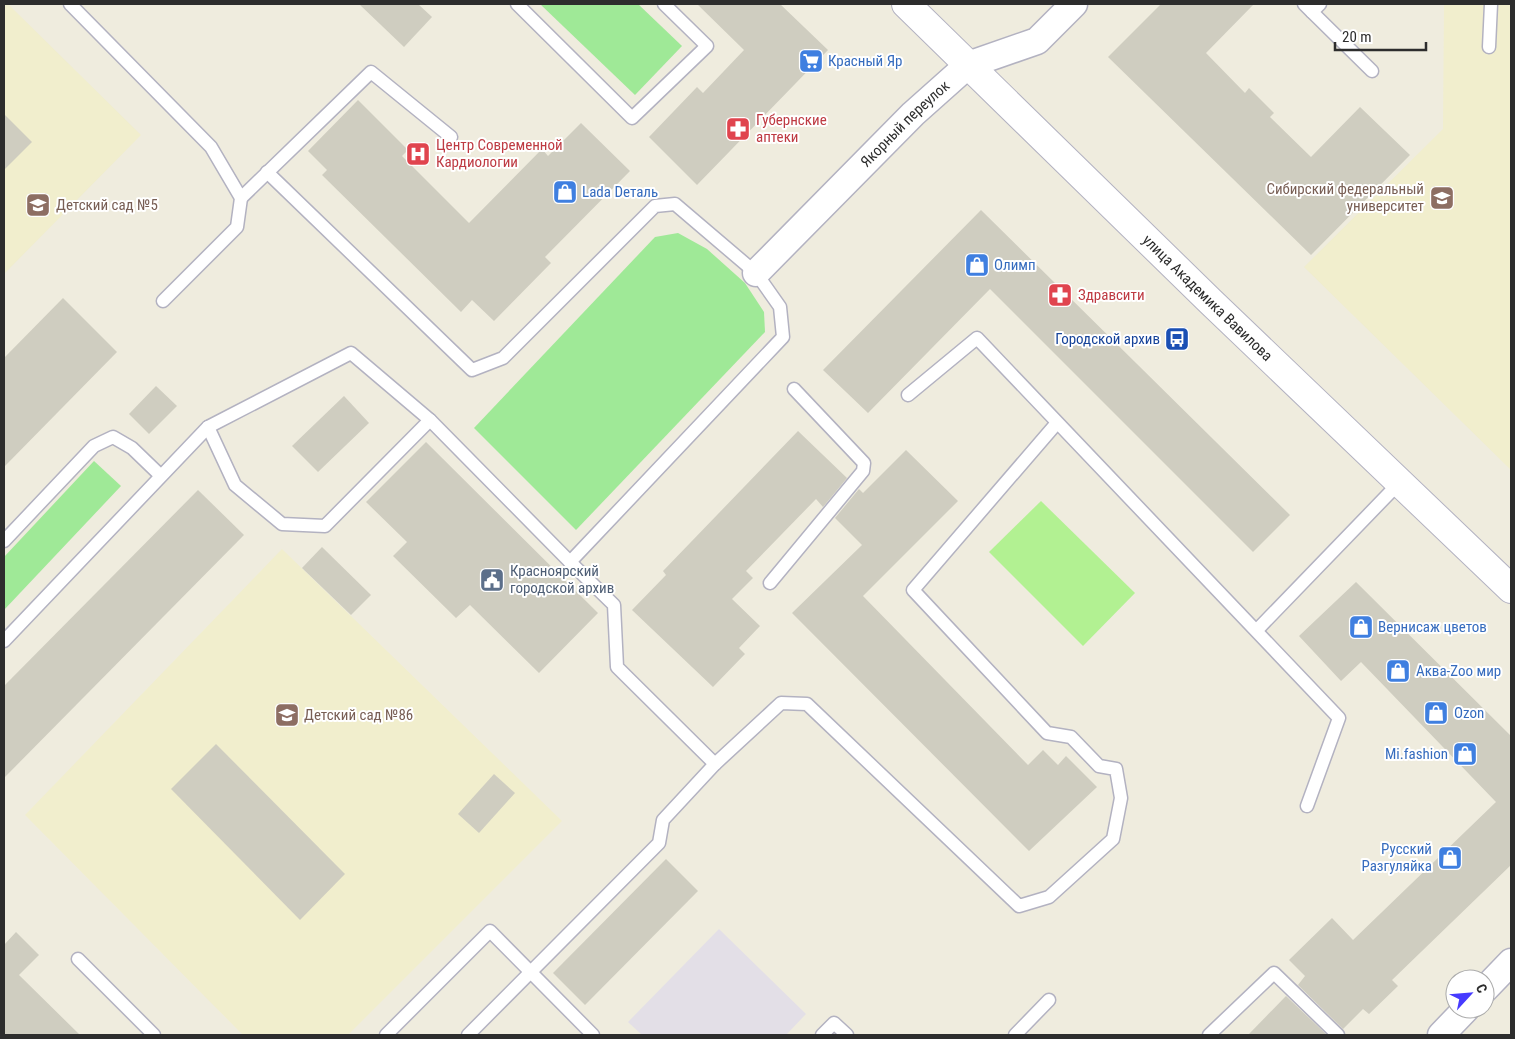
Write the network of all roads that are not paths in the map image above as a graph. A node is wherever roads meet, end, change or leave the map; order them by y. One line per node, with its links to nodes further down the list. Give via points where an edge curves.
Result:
1 (70, 4): 13 (lane, via 211,147)
2 (517, 4): 3 (lane, via 632,118 708,46)
3 (664, 4)
4 (906, 4): 9 (street, улица Академика Вавилова)
5 (1074, 4): 9 (street, Якорный переулок, via 1038,41)
6 (1491, 4): 8 (lane)
7 (1312, 7): 10 (lane)
8 (1489, 47)
9 (968, 65): 14 (street, Якорный переулок, via 913,114); 22 (street, улица Академика Вавилова)
10 (1372, 71)
11 (451, 137): 12 (lane, via 371,72)
12 (267, 172): 13 (lane); 14 (lane, via 472,370 503,358 655,206 675,204)
13 (241, 198): 15 (lane, via 237,227)
14 (756, 273): 24 (lane, via 780,307 783,337)
15 (163, 301)
16 (794, 389): 25 (lane, via 864,463 863,471)
17 (908, 395): 19 (lane, via 977,338)
18 (430, 420): 20 (lane, via 351,353); 20 (lane, via 324,526 282,524 235,484); 24 (lane)
19 (1056, 424): 27 (lane); 29 (lane, via 913,590 1047,733 1071,737 1099,766 1116,769 1120,798 1113,839 1049,897 1019,906 808,704 781,703)
20 (208, 427): 21 (lane)
21 (160, 476): 23 (lane, via 132,448 113,436 94,446); 28 (lane)
22 (1400, 482): 26 (street, улица Академика Вавилова); 27 (lane)
23 (4, 541)
24 (570, 562): 29 (lane, via 614,604 617,668)
25 (770, 583)
26 (1511, 589)
27 (1257, 630): 30 (lane, via 1339,718)
28 (4, 641)
29 (715, 764): 33 (lane, via 663,820 659,843)
30 (1307, 806)
31 (78, 958): 37 (lane)
32 (1511, 962): 34 (street)
33 (532, 973): 38 (lane, via 490,931); 39 (lane); 40 (lane)
34 (1495, 979)
35 (1049, 1000): 43 (lane)
36 (1456, 1019): 46 (street)
37 (154, 1035)
38 (386, 1035)
39 (468, 1035)
40 (593, 1035)
41 (822, 1035): 42 (lane, via 834,1023)
42 (847, 1035)
43 (1015, 1035)
44 (1209, 1035): 45 (lane, via 1274,973)
45 (1338, 1035)
46 (1441, 1035)

